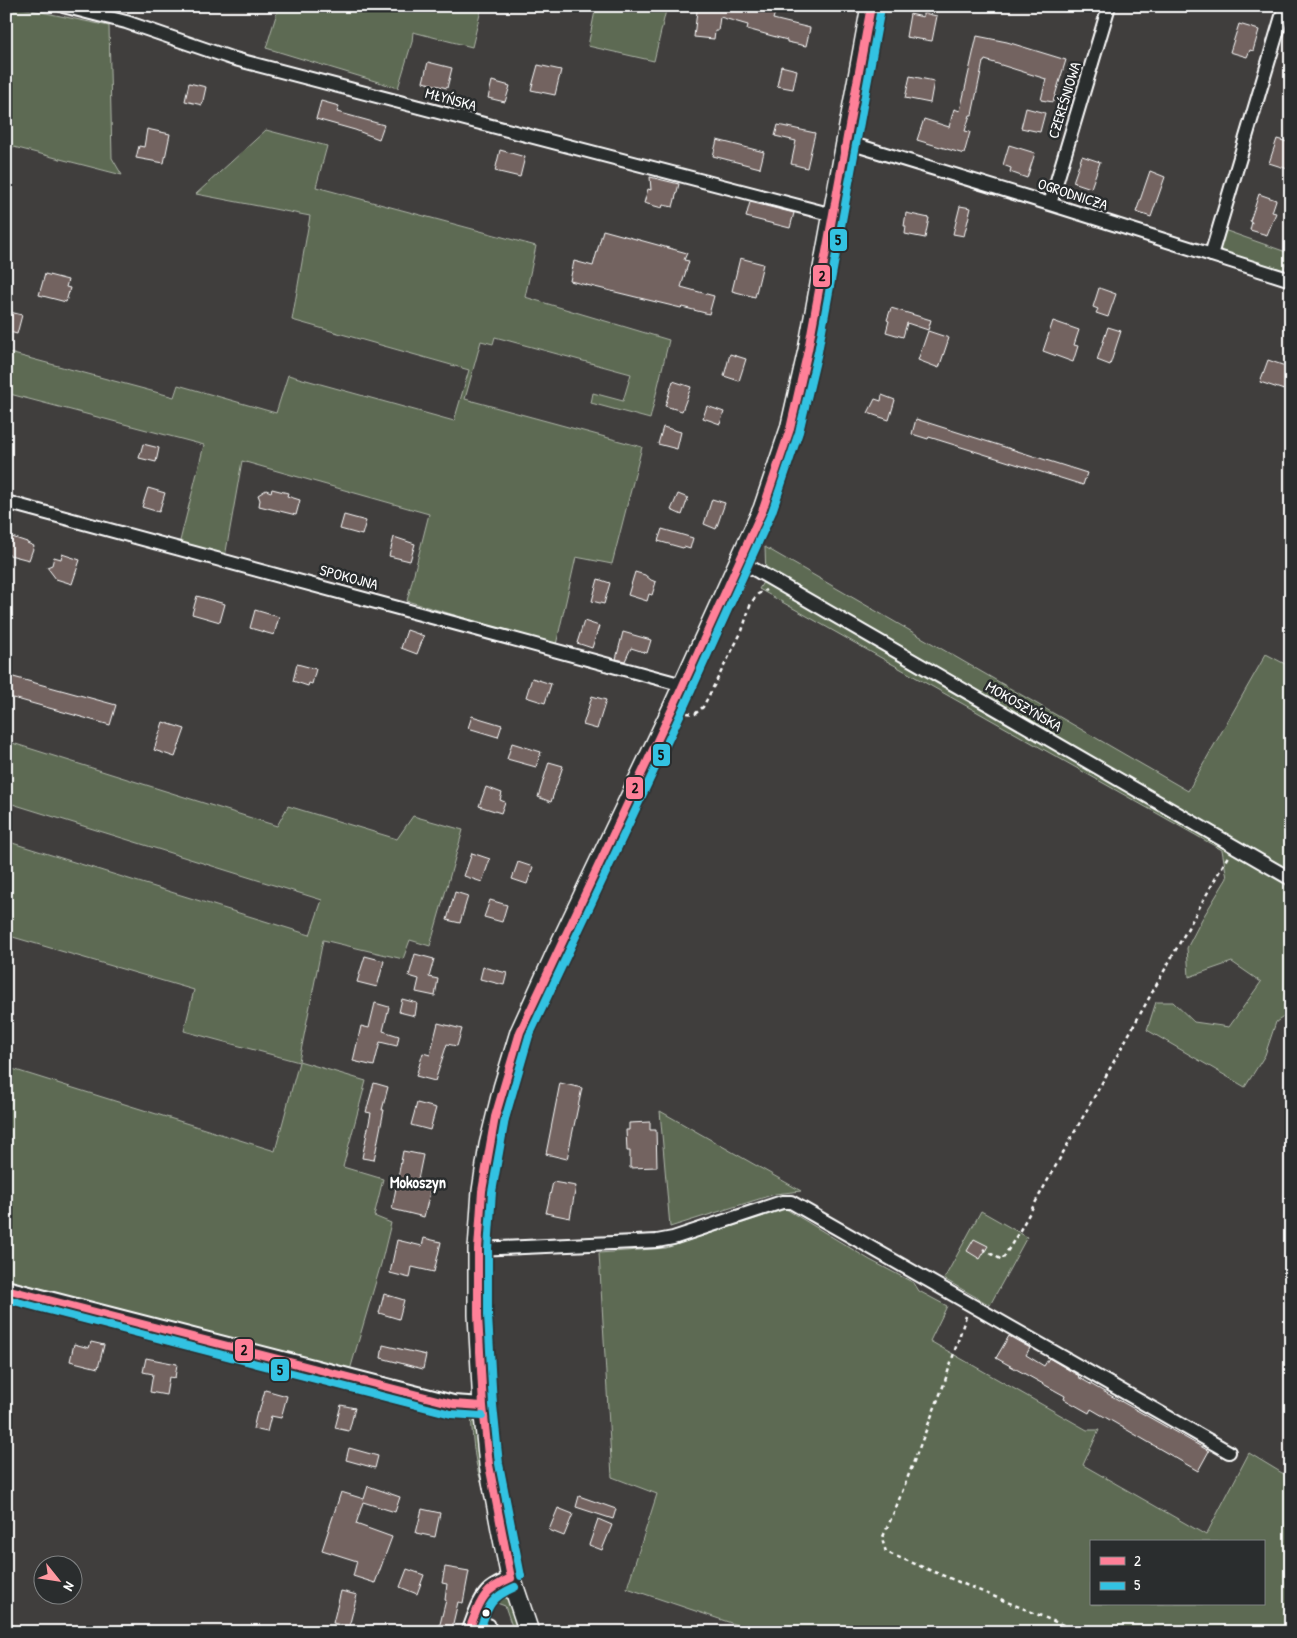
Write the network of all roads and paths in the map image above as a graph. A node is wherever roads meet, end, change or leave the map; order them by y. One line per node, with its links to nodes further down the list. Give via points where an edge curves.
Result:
1 (63, 6): 7 (street, MŁYŃSKA, via 126,22 231,58)
2 (871, 6): 5 (main road)
3 (1109, 6): 6 (street, CZEREŚNIOWA)
4 (1285, 6): 8 (street)
5 (846, 142): 6 (street, OGRODNICZA); 7 (main road)
6 (1050, 204): 8 (street, OGRODNICZA)
7 (833, 215): 11 (main road, via 790,429 763,509)
8 (1211, 255): 9 (street, OGRODNICZA)
9 (1291, 280)
10 (6, 502): 13 (street, SPOKOJNA)
11 (740, 562): 13 (main road); 15 (street, MOKOSZYŃSKA)
12 (769, 590): 14 (path, via 758,594 750,603 742,631 700,710 691,714)
13 (683, 685): 17 (main road, via 520,1032 488,1145)
14 (682, 711)
15 (1233, 846): 16 (street, MOKOSZYŃSKA); 18 (path, via 1002,1260)
16 (1291, 878)
17 (478, 1249): 20 (street, via 657,1241 790,1202); 21 (main road)
18 (983, 1249)
19 (6, 1289): 21 (street, via 453,1404)
20 (969, 1304): 22 (street); 28 (path, via 944,1384 882,1538 886,1552)
21 (483, 1406): 23 (main road, via 489,1465)
22 (1229, 1452)
23 (511, 1578): 24 (street, via 486,1593); 27 (main road)
24 (475, 1616): 25 (street); 26 (lane, via 491,1623)
25 (468, 1632)
26 (494, 1632)
27 (529, 1632)
28 (1080, 1632)

